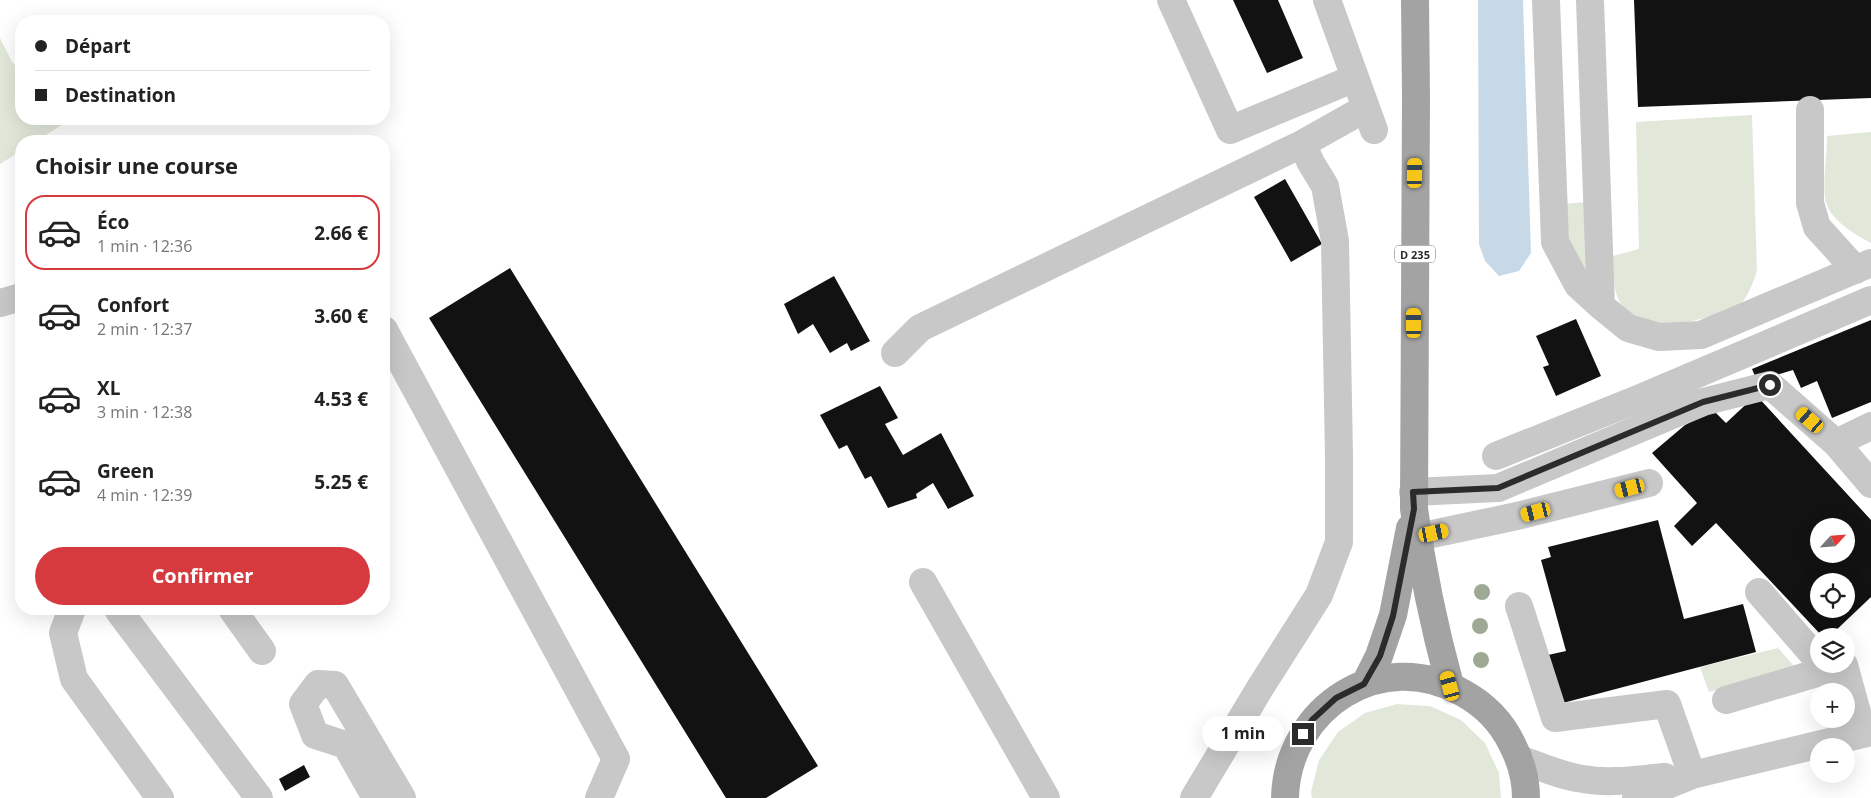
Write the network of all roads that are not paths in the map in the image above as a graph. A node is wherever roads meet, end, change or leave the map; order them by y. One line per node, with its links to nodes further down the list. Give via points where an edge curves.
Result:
1 (1171, 0): 6 (street, via 1230,130)
2 (1327, 0): 6 (street)
3 (1415, 0): 21 (main road, D 235)
4 (1546, 0): 13 (street, via 1555,242 1578,285)
5 (1590, 0): 13 (street)
6 (1355, 78): 8 (street, via 1370,119)
7 (1810, 110): 9 (street, via 1810,203 1817,227)
8 (1302, 144): 15 (street, via 920,328); 45 (street, via 1325,186 1334,241 1338,542 1319,595)
9 (1863, 267): 13 (street, via 1700,335 1651,335 1628,328)
10 (15, 299): 12 (street)
11 (1871, 300): 18 (street)
12 (0, 303)
13 (1600, 306)
14 (390, 341): 43 (street, via 616,759)
15 (895, 352)
16 (1871, 426): 17 (street)
17 (1836, 443): 20 (street); 21 (street, via 1770,385 1703,402 1498,488)
18 (1496, 456)
19 (1649, 483): 22 (street)
20 (1871, 484)
21 (1414, 500): 22 (main road, D 235); 33 (main road, D 235, via 1393,616 1380,656)
22 (1418, 537): 34 (main road, D 235)
23 (923, 582): 44 (street)
24 (1758, 592): 30 (street)
25 (1519, 606): 38 (street, via 1555,718 1667,704)
26 (70, 615): 39 (street, via 63,633 74,679)
27 (122, 615): 40 (street)
28 (236, 615): 29 (street)
29 (262, 651)
30 (1810, 651)
31 (1810, 669): 35 (street)
32 (1847, 673): 36 (street)
33 (1364, 684): 34 (main road, via 1393,677 1422,678); 46 (main road, via 1336,698 1312,720 1295,748 1286,779)
34 (1450, 686): 37 (main road, via 1480,703 1504,728)
35 (1726, 700)
36 (1867, 733): 38 (street)
37 (1520, 759): 38 (street, via 1584,780); 47 (main road)
38 (1692, 776): 48 (street)
39 (160, 798)
40 (259, 798)
41 (376, 798): 42 (street, via 346,744 315,735 303,704 318,684 335,685)
42 (402, 798)
43 (599, 798)
44 (1046, 798)
45 (1194, 798)
46 (1285, 798)
47 (1526, 798)
48 (1636, 798)

